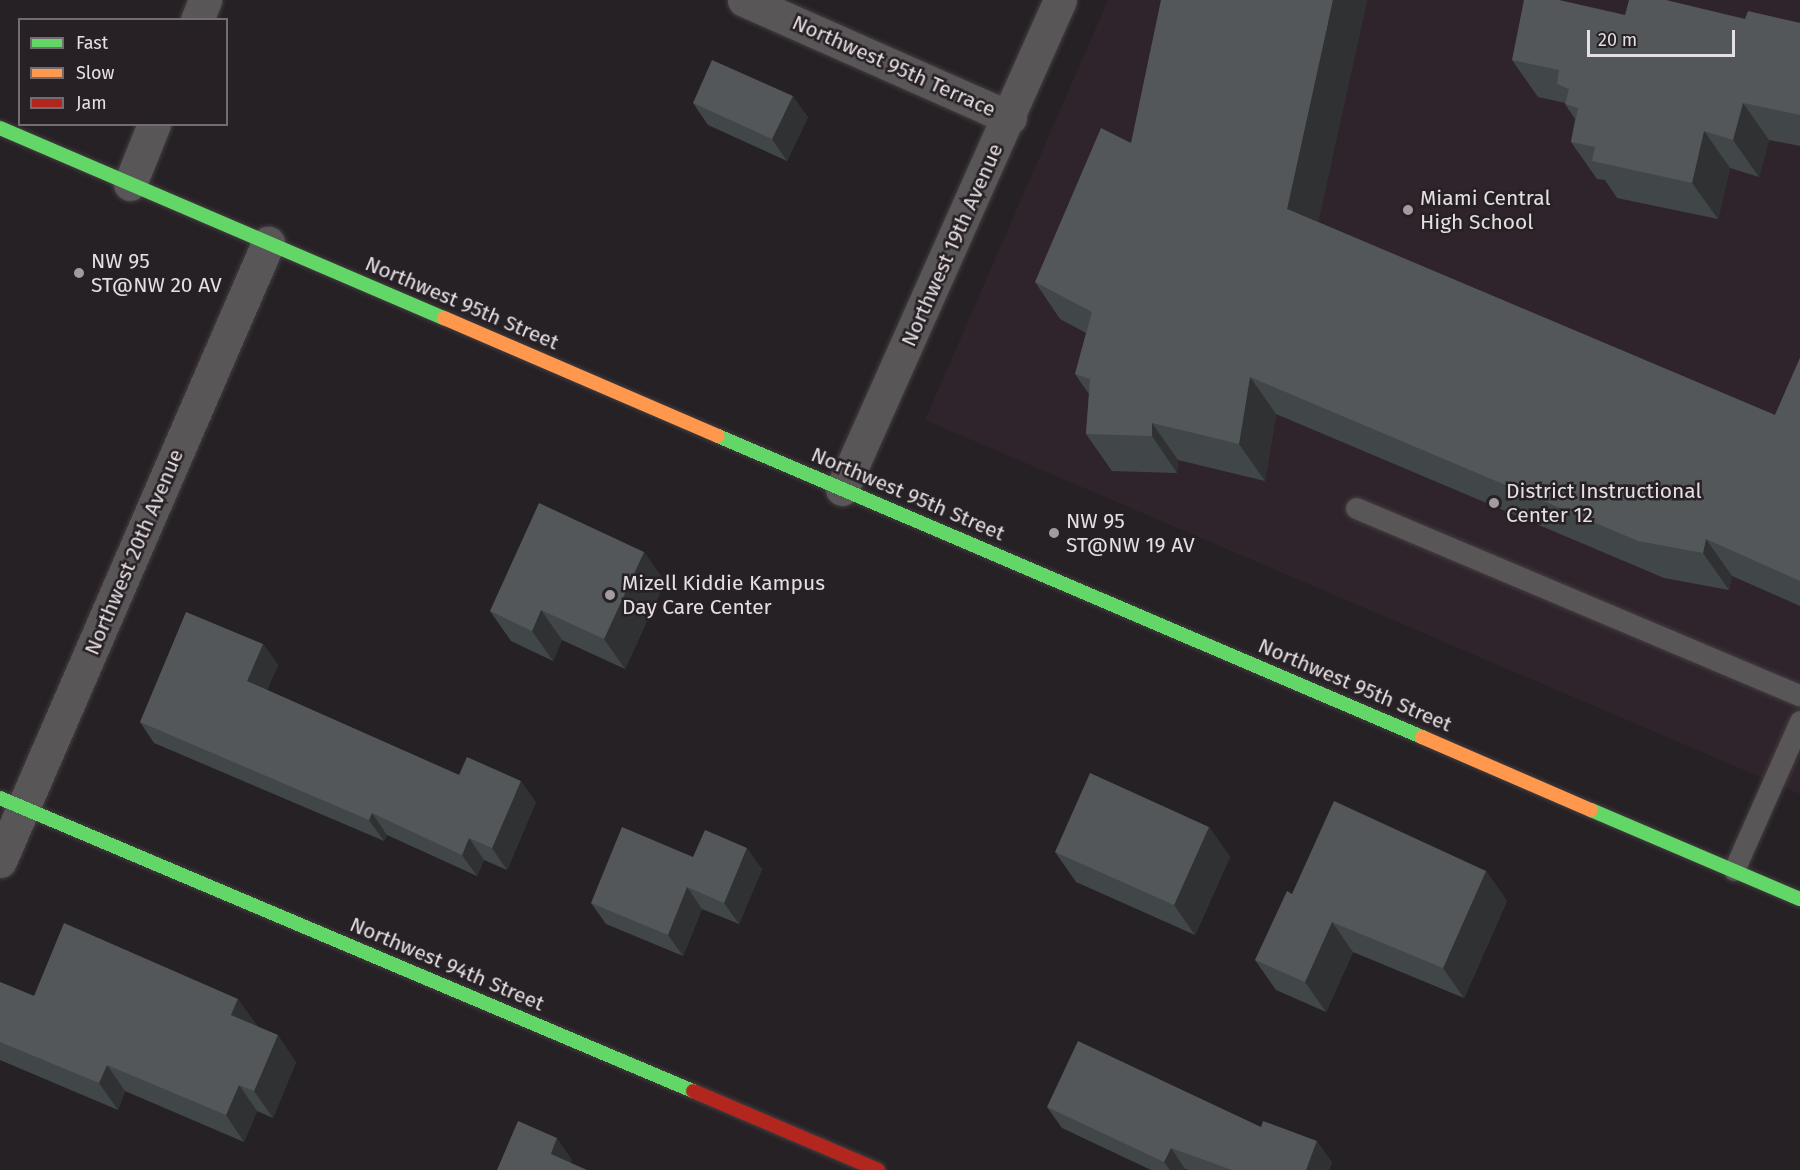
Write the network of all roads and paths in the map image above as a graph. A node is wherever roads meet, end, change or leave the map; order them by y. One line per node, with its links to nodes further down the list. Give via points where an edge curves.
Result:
1 (205, 0): 4 (street)
2 (744, 0): 5 (street, Northwest 95th Terrace)
3 (1060, 0): 5 (street, Northwest 19th Avenue)
4 (198, 18)
5 (1010, 118): 10 (street, Northwest 19th Avenue)
6 (153, 126): 8 (street)
7 (0, 128): 8 (main road, Northwest 95th Street)
8 (130, 184): 9 (main road, Northwest 95th Street)
9 (268, 243): 10 (main road, Northwest 95th Street); 14 (street, Northwest 20th Avenue)
10 (842, 489): 16 (main road, Northwest 95th Street)
11 (1356, 508): 12 (lane)
12 (1800, 696)
13 (1800, 722): 16 (lane)
14 (12, 802): 15 (street, Northwest 20th Avenue); 18 (main road, Northwest 94th Street)
15 (0, 861)
16 (1734, 870): 17 (main road, Northwest 95th Street)
17 (1800, 899)
18 (878, 1170)

